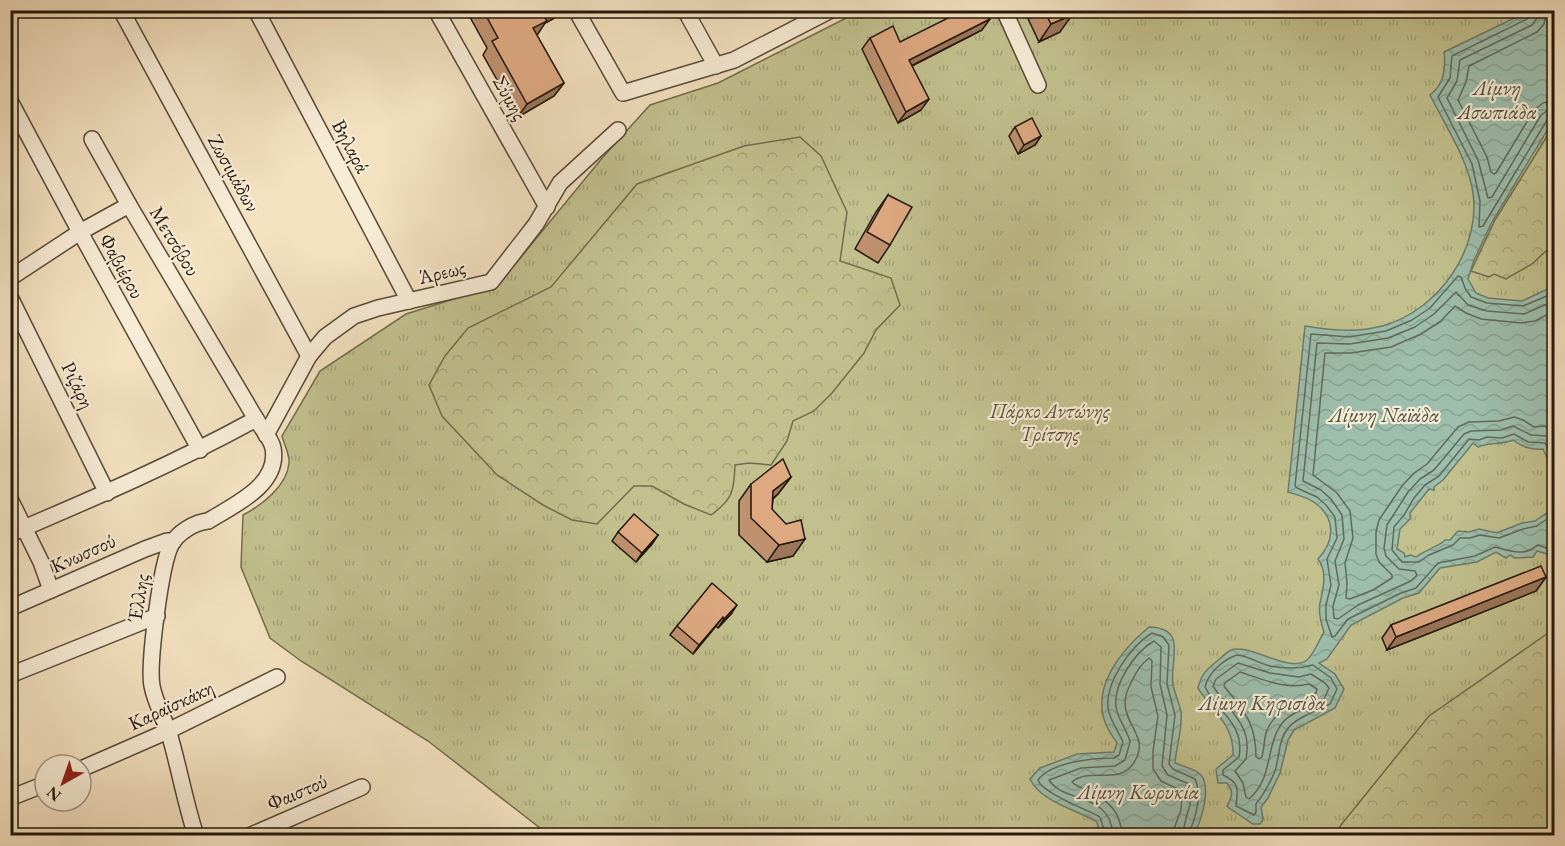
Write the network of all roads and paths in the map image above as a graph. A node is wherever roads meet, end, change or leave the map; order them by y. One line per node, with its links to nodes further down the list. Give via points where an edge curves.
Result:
1 (121, 10): 19 (street, Ζωσιμάδων)
2 (256, 10): 18 (street, Βηλαρά)
3 (436, 10): 14 (street, Σύμης)
4 (576, 10): 8 (street, via 623,93)
5 (685, 10): 8 (street)
6 (831, 10): 8 (street)
7 (1004, 10): 9 (street)
8 (716, 66)
9 (1038, 85)
10 (10, 101): 15 (street, Φαβιέρου)
11 (618, 130): 14 (street, Άρεως, via 567,174)
12 (92, 139): 13 (street)
13 (129, 205): 15 (street, Μετσόβου); 20 (street, Μετσόβου)
14 (547, 207): 18 (street, Άρεως, via 491,282)
15 (80, 232): 16 (street, Μετσόβου); 22 (street, Φαβιέρου)
16 (10, 278)
17 (10, 297): 23 (street, Ριζάρη)
18 (409, 301): 19 (street, Άρεως, via 354,316 325,337)
19 (309, 356): 21 (street, Άρεως)
20 (256, 419): 21 (street); 22 (street)
21 (266, 435): 26 (street, via 273,449 272,465 261,483 251,494 208,521 192,526)
22 (200, 450): 23 (street)
23 (106, 493): 25 (street)
24 (10, 499): 25 (street)
25 (18, 531): 27 (street)
26 (173, 542): 27 (street, Κνωσσού, via 144,549); 29 (street, Έλλης, via 165,562)
27 (51, 590): 28 (street, Κνωσσού)
28 (10, 608)
29 (157, 616): 30 (street); 32 (street, Έλλης, via 152,685)
30 (10, 675)
31 (277, 677): 32 (street, Καραϊσκάκη)
32 (168, 731): 33 (street, Καραϊσκάκη); 37 (street, Έλλης)
33 (93, 764)
34 (362, 787): 38 (street, Φαιστού)
35 (33, 789): 36 (street)
36 (10, 798)
37 (196, 836)
38 (249, 836)

